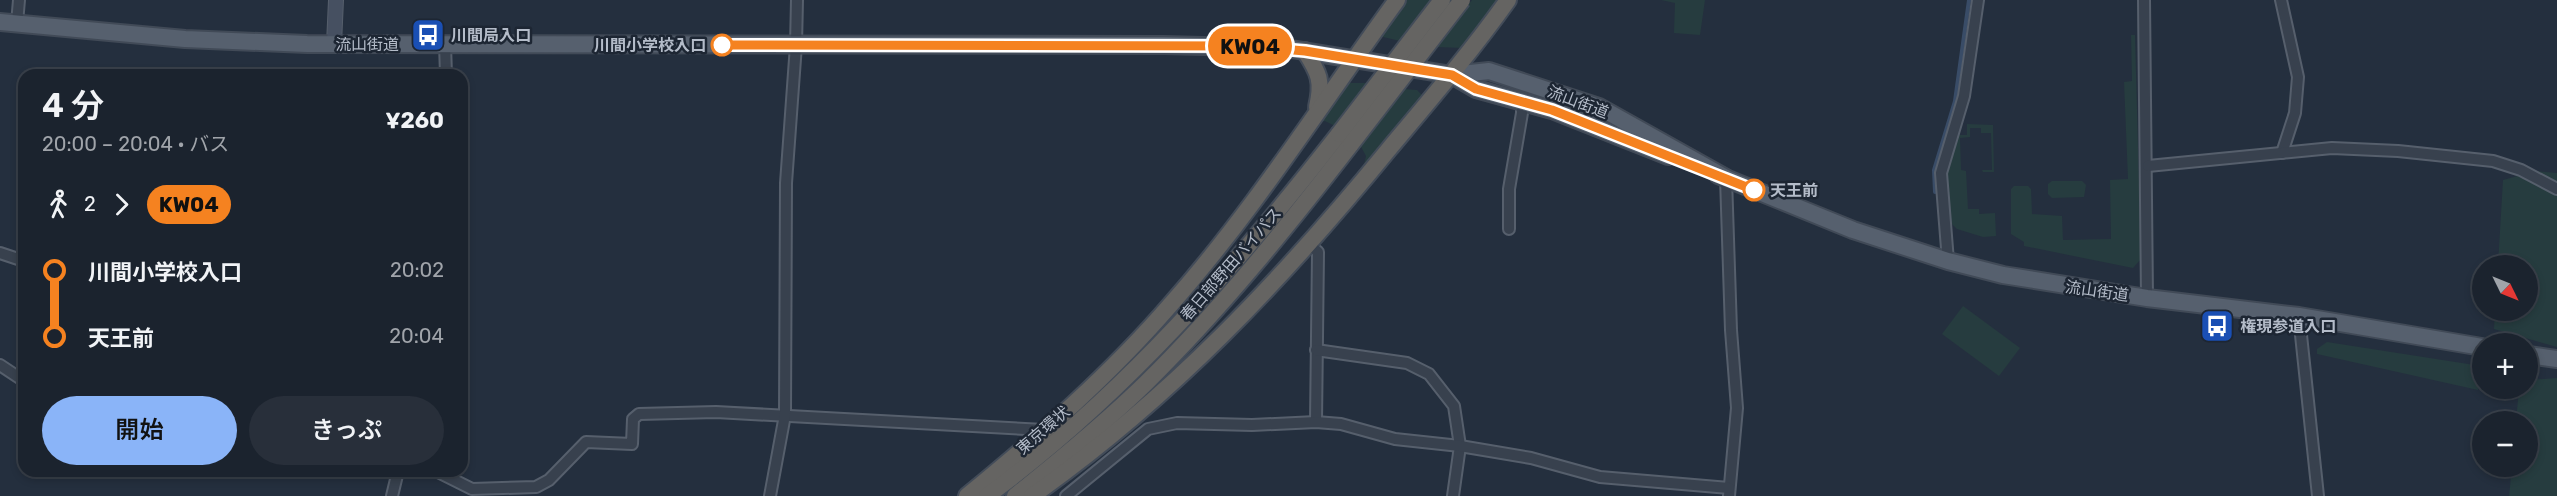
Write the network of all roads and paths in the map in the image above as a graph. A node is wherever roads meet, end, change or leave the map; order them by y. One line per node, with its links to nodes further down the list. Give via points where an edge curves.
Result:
1 (19, 0): 11 (street)
2 (336, 0): 12 (main road)
3 (797, 0): 14 (street)
4 (1397, 0): 16 (highway, 東京環状)
5 (1442, 0): 21 (highway, 春日部野田バイパス, bridge)
6 (1462, 0): 21 (highway, 春日部野田バイパス, bridge)
7 (1508, 0): 18 (highway)
8 (1978, 0): 30 (street, via 1964,96 1941,173)
9 (2144, 0): 23 (street)
10 (2281, 0): 22 (street, via 2298,77 2295,113)
11 (8, 22): 12 (main road, 流山街道, via 234,42)
12 (334, 44): 13 (main road, 流山街道)
13 (445, 44): 14 (main road, 流山街道); 17 (street)
14 (796, 45): 15 (main road, 流山街道, via 1248,46); 39 (street, via 786,183)
15 (1305, 51): 16 (main road, 流山街道); 20 (highway, via 1320,78)
16 (1354, 59): 18 (main road, 流山街道); 20 (highway, 東京環状)
17 (446, 69)
18 (1452, 75): 19 (main road, 流山街道, via 1476,89); 24 (main road, 流山街道, via 1488,71 1584,101); 27 (highway)
19 (1522, 101): 24 (main road, 流山街道); 26 (street, via 1509,189)
20 (1316, 111): 41 (highway, 東京環状, via 1195,276 1117,362)
21 (1345, 139): 49 (highway, 春日部野田バイパス, via 1155,348 1097,405); 50 (highway, 春日部野田バイパス, via 1279,237 1196,331 1145,384)
22 (2282, 153): 23 (street); 25 (street, via 2332,148 2493,161)
23 (2148, 166): 31 (street)
24 (1726, 178): 30 (main road, 流山街道, via 1853,230); 45 (street, via 1737,408)
25 (2557, 189)
26 (1509, 229)
27 (1310, 245): 34 (street, via 1318,252); 51 (highway, via 1192,365 1113,436)
28 (0, 253): 29 (street)
29 (18, 259)
30 (1948, 261): 31 (main road, 流山街道, via 2046,283)
31 (2147, 298): 32 (main road, 流山街道)
32 (2299, 316): 33 (main road, 流山街道); 54 (street)
33 (2472, 345)
34 (1316, 350): 40 (street); 42 (street, via 1407,363 1429,374 1454,406)
35 (2538, 356): 36 (main road)
36 (2557, 359)
37 (0, 365): 38 (street)
38 (18, 377)
39 (785, 415): 41 (street); 44 (street, via 639,414 633,419 632,444 586,442 549,480 536,487 472,489); 47 (street)
40 (1316, 422): 42 (street, via 1341,424 1395,439); 52 (street, via 1177,423 1148,429)
41 (1044, 430): 48 (highway, 東京環状)
42 (1460, 446): 45 (street, via 1531,458 1600,477); 53 (street)
43 (397, 477): 46 (street)
44 (448, 477)
45 (1729, 492)
46 (392, 496)
47 (770, 496)
48 (967, 496)
49 (987, 496)
50 (1015, 496)
51 (1032, 496)
52 (1066, 496)
53 (1453, 496)
54 (2318, 496)

